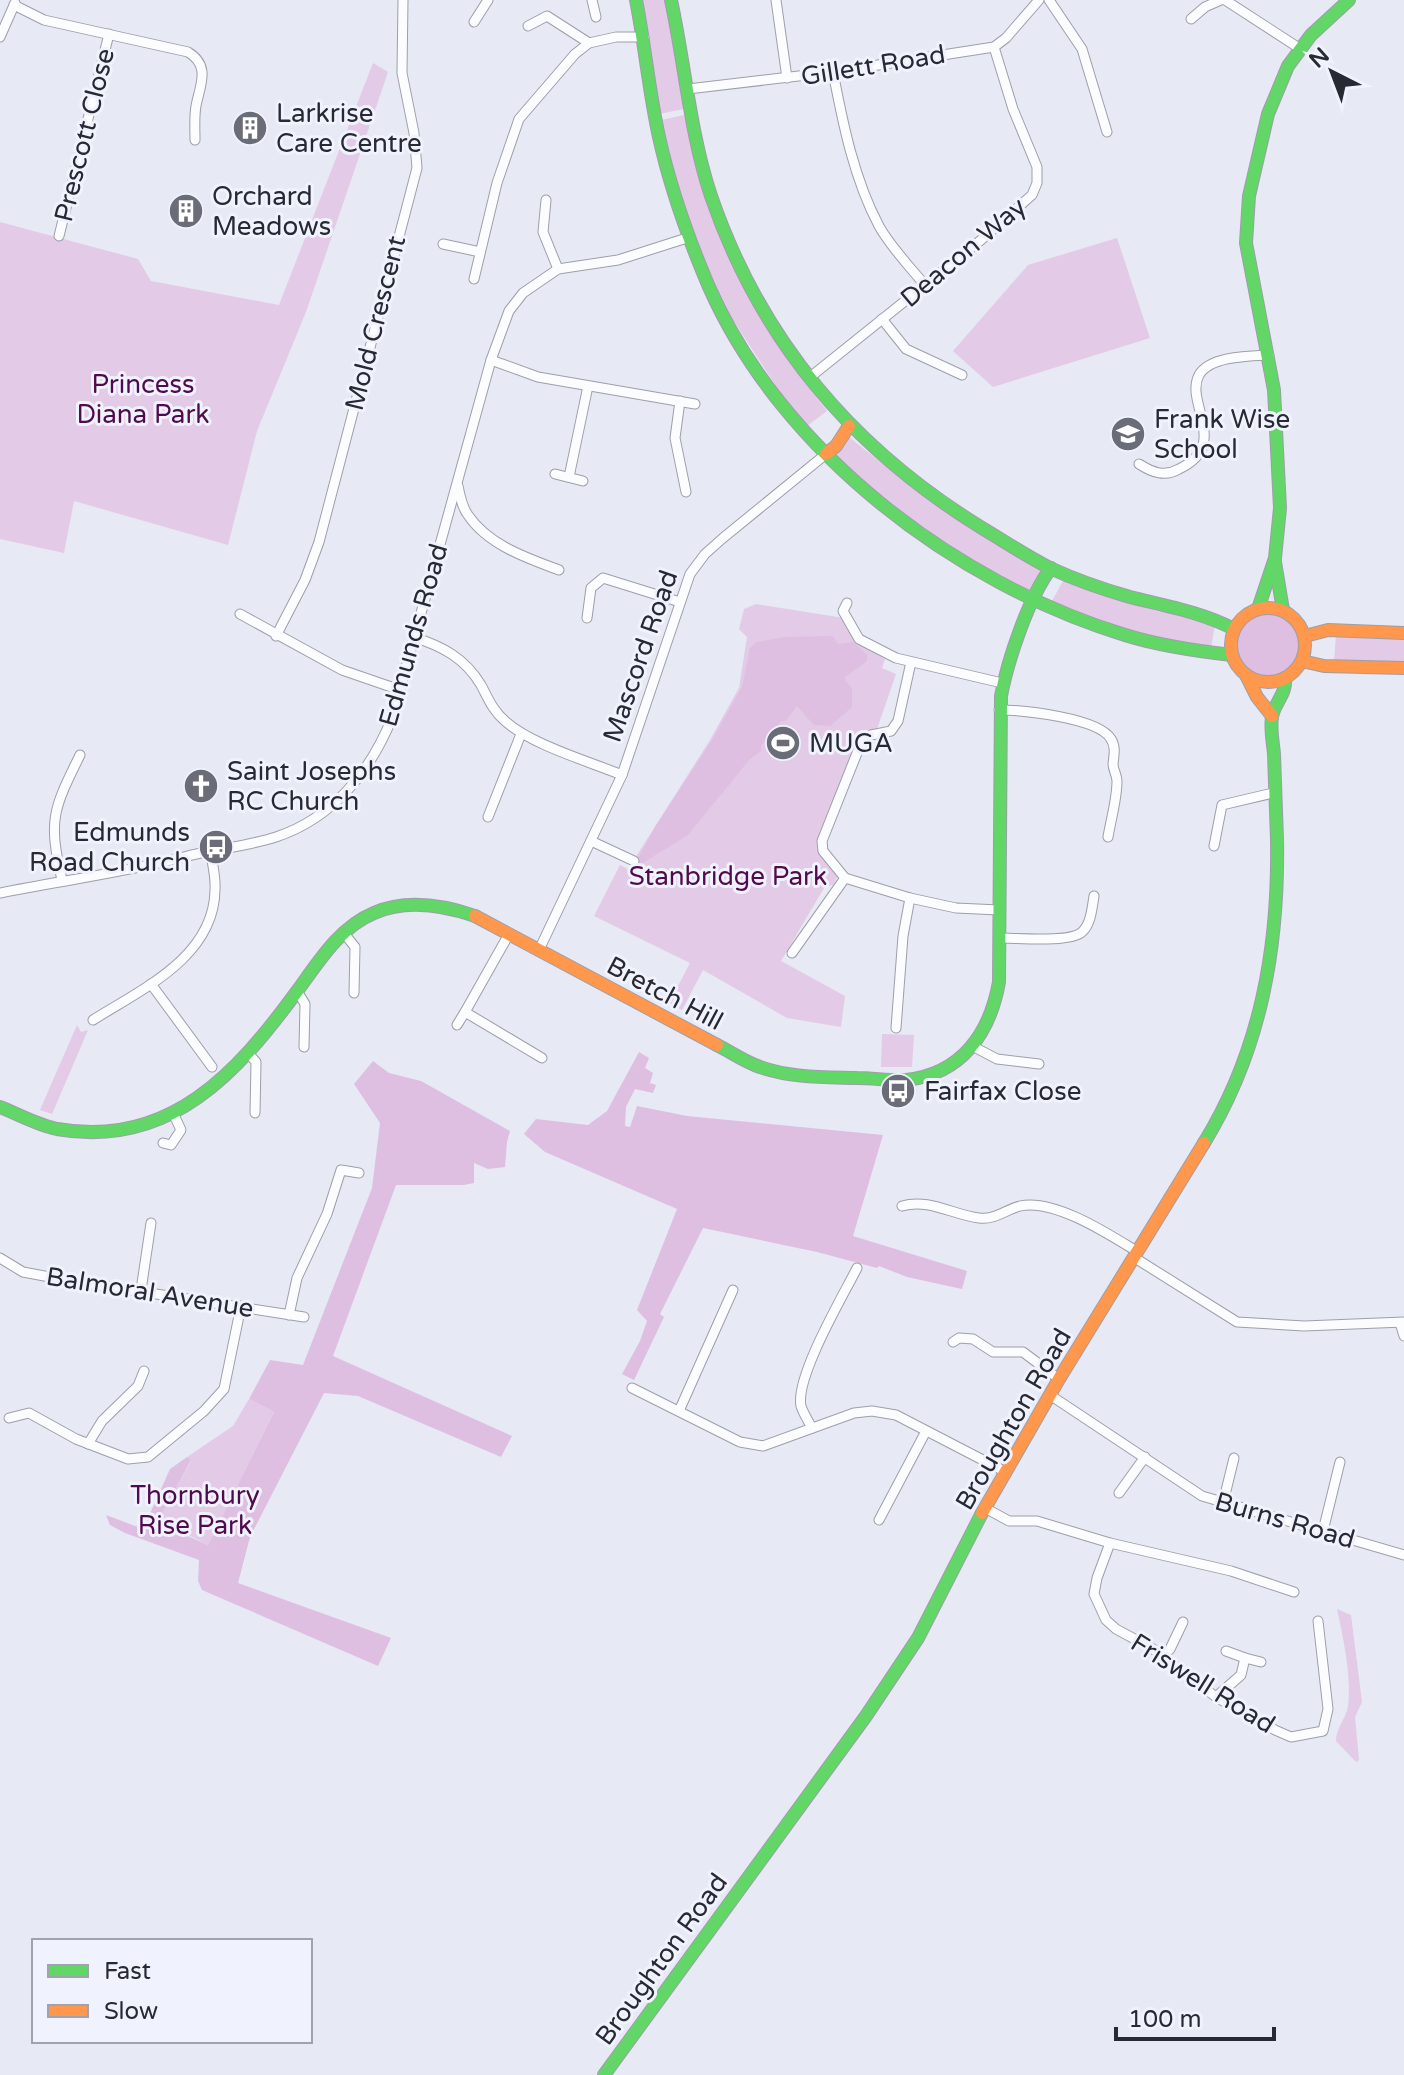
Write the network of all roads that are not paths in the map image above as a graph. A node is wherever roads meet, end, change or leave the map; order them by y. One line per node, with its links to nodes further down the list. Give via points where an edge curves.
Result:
1 (403, 0): 63 (street, Mold Crescent, via 402,73 417,168 319,542)
2 (488, 0): 14 (street)
3 (592, 0): 12 (street)
4 (636, 0): 18 (street)
5 (671, 0): 24 (street)
6 (776, 0): 23 (street)
7 (1039, 0): 20 (street)
8 (1049, 0): 25 (street, via 1082,49)
9 (1223, 0): 13 (street); 21 (street)
10 (1349, 0): 21 (street)
11 (15, 3): 16 (street, Prescott Close, via 44,20); 17 (street)
12 (596, 17)
13 (1191, 19)
14 (474, 22)
15 (528, 26): 19 (street, via 547,16)
16 (109, 34): 26 (street, Prescott Close, via 196,57 203,73); 28 (street, Prescott Close)
17 (0, 37)
18 (644, 37): 19 (street); 29 (street, via 659,139)
19 (589, 43): 31 (street, via 519,119)
20 (994, 47): 22 (street, Gillett Road); 34 (street, Deacon Way, via 1037,167 1037,183 1021,206)
21 (1299, 48): 36 (street, via 1271,106 1246,223)
22 (833, 72): 23 (street, Gillett Road); 34 (street, via 854,164 879,227)
23 (787, 78): 24 (street, Gillett Road)
24 (688, 89): 39 (street, via 699,152 725,235 771,328)
25 (1107, 132)
26 (195, 140)
27 (546, 200): 32 (street, via 543,232)
28 (59, 236)
29 (690, 237): 32 (street, Edmunds Road, via 618,260); 44 (street, via 718,307 769,387)
30 (443, 244): 31 (street)
31 (480, 252): 33 (street)
32 (558, 269): 37 (street, Edmunds Road, via 523,293 509,311)
33 (474, 279)
34 (924, 284): 35 (street, Deacon Way)
35 (882, 319): 38 (street, via 906,349); 39 (street, Deacon Way)
36 (1269, 355): 45 (street, via 1211,364 1200,373 1196,385 1205,429 1196,457 1167,474); 51 (street, via 1280,508)
37 (491, 360): 40 (street, via 538,377); 49 (street, Edmunds Road)
38 (962, 375)
39 (809, 378): 43 (street)
40 (588, 386): 41 (street); 47 (street)
41 (680, 401): 42 (street); 50 (street, via 675,438)
42 (695, 404)
43 (849, 426): 44 (street, Mascord Road); 52 (street, via 954,512)
44 (826, 454): 54 (street, via 895,513); 55 (street, Mascord Road, via 705,554 690,574)
45 (1139, 464)
46 (555, 474): 47 (street)
47 (569, 477): 48 (street)
48 (583, 481)
49 (457, 483): 53 (street, via 466,513 478,526 520,556); 65 (street, Edmunds Road)
50 (686, 492)
51 (1275, 558): 57 (street); 58 (street)
52 (1051, 568): 54 (street); 61 (street, via 1125,595 1217,619)
53 (559, 570)
54 (1033, 598): 66 (street, via 1159,645); 72 (street)
55 (680, 602): 60 (street, via 603,578 591,588); 78 (street, Mascord Road)
56 (841, 609): 68 (street, via 859,639)
57 (1258, 609): 58 (street); 61 (street)
58 (1283, 610): 64 (street, via 1297,620)
59 (240, 614): 63 (street)
60 (587, 618)
61 (1234, 629): 66 (street)
62 (1404, 633): 64 (street, via 1328,630)
63 (276, 636): 73 (street, via 342,670)
64 (1305, 636): 67 (street)
65 (413, 637): 73 (street, Edmunds Road); 76 (street, via 463,661 495,711)
66 (1232, 655): 70 (street)
67 (1302, 661): 69 (street); 71 (street)
68 (911, 662): 72 (street); 86 (street, via 898,721 891,731 861,743 822,841 823,851)
69 (1404, 668)
70 (1245, 674): 71 (street, via 1265,682); 75 (street)
71 (1285, 678): 75 (street)
72 (1002, 683): 74 (street)
73 (400, 690): 84 (street, Edmunds Road, via 375,755 331,807 277,837)
74 (999, 710): 81 (street, via 1057,717 1109,735 1118,778); 91 (street)
75 (1272, 716): 79 (street, Broughton Road)
76 (521, 734): 78 (street); 80 (street)
77 (80, 755): 87 (street, via 55,809)
78 (622, 775): 82 (street, Mascord Road)
79 (1273, 793): 83 (street, via 1222,805); 117 (street, Broughton Road, via 1277,841 1272,943 1253,1040 1217,1124)
80 (488, 817)
81 (1108, 837)
82 (591, 841): 85 (street); 95 (street, Mascord Road)
83 (1214, 846)
84 (211, 852): 87 (street, Edmunds Road); 97 (street, via 215,890 209,924 191,952)
85 (634, 861)
86 (845, 878): 90 (street); 96 (street)
87 (62, 880): 88 (street, Edmunds Road)
88 (0, 893)
89 (1094, 896): 94 (street, via 1080,934)
90 (910, 898): 91 (street); 103 (street)
91 (999, 910): 94 (street)
92 (343, 932): 93 (street, Bretch Hill, via 374,913 411,905 454,909); 98 (street, Bretch Hill); 99 (street, via 355,947)
93 (509, 934): 95 (street, Bretch Hill); 100 (street)
94 (1000, 938): 105 (street, via 996,1006)
95 (539, 950): 105 (street, Bretch Hill, via 759,1067 789,1076 912,1079 943,1069)
96 (792, 953)
97 (151, 984): 101 (street); 109 (street)
98 (297, 991): 104 (street, via 305,1004); 106 (street, Bretch Hill)
99 (354, 993)
100 (465, 1012): 102 (street); 107 (street)
101 (93, 1020)
102 (457, 1025)
103 (896, 1028)
104 (304, 1047)
105 (976, 1048): 108 (street, via 997,1059)
106 (248, 1053): 111 (street, via 256,1062); 112 (street, Bretch Hill, via 221,1083)
107 (542, 1058)
108 (1039, 1064)
109 (212, 1067)
110 (0, 1107): 112 (street, Bretch Hill, via 54,1128 84,1132 125,1129)
111 (255, 1113)
112 (174, 1115): 113 (street, via 181,1130 171,1145)
113 (163, 1143)
114 (359, 1173): 123 (street, via 341,1170 297,1278)
115 (902, 1206): 117 (street, via 926,1203 988,1219 1020,1206 1055,1210 1076,1216)
116 (151, 1223): 120 (street)
117 (1137, 1255): 125 (street, via 1237,1322); 129 (street, Broughton Road)
118 (0, 1258): 120 (street, Balmoral Avenue, via 23,1272)
119 (857, 1268): 134 (street, via 801,1388 801,1406)
120 (141, 1290): 122 (street, Balmoral Avenue)
121 (733, 1290): 132 (street)
122 (241, 1306): 123 (street, Balmoral Avenue); 136 (street, via 224,1389 204,1411 148,1457 128,1459)
123 (289, 1315): 124 (street, Balmoral Avenue)
124 (304, 1317)
125 (1402, 1323): 126 (street)
126 (1404, 1336)
127 (953, 1342): 129 (street, via 973,1339 993,1352 1023,1352)
128 (144, 1371): 136 (street, via 138,1386 102,1421)
129 (1059, 1379): 131 (street, Broughton Road)
130 (632, 1388): 132 (street)
131 (1050, 1395): 137 (street, Burns Road); 140 (street, Broughton Road)
132 (679, 1411): 134 (street, via 740,1442 763,1446)
133 (9, 1418): 136 (street, via 29,1413)
134 (812, 1428): 135 (street, via 872,1411 896,1415)
135 (925, 1433): 140 (street); 144 (street)
136 (88, 1444)
137 (1145, 1457): 141 (street); 142 (street, Burns Road, via 1202,1496)
138 (1234, 1458): 142 (street)
139 (1340, 1462): 145 (street)
140 (1006, 1472): 143 (street, Broughton Road)
141 (1119, 1493)
142 (1223, 1503): 145 (street, Burns Road)
143 (985, 1508): 146 (street, via 1009,1521 1037,1521); 156 (street, Broughton Road, via 892,1677)
144 (879, 1520)
145 (1323, 1531): 147 (street, Burns Road)
146 (1110, 1543): 148 (street, via 1231,1571); 152 (street, Friswell Road, via 1094,1594 1099,1607 1116,1629)
147 (1404, 1555)
148 (1294, 1592)
149 (1318, 1621): 155 (street, Friswell Road, via 1328,1709 1323,1731 1291,1737)
150 (1183, 1622): 152 (street)
151 (1226, 1651): 153 (street)
152 (1163, 1656): 155 (street, Friswell Road)
153 (1245, 1658): 154 (street); 155 (street, via 1241,1675)
154 (1261, 1662)
155 (1216, 1697)
156 (604, 2075)

